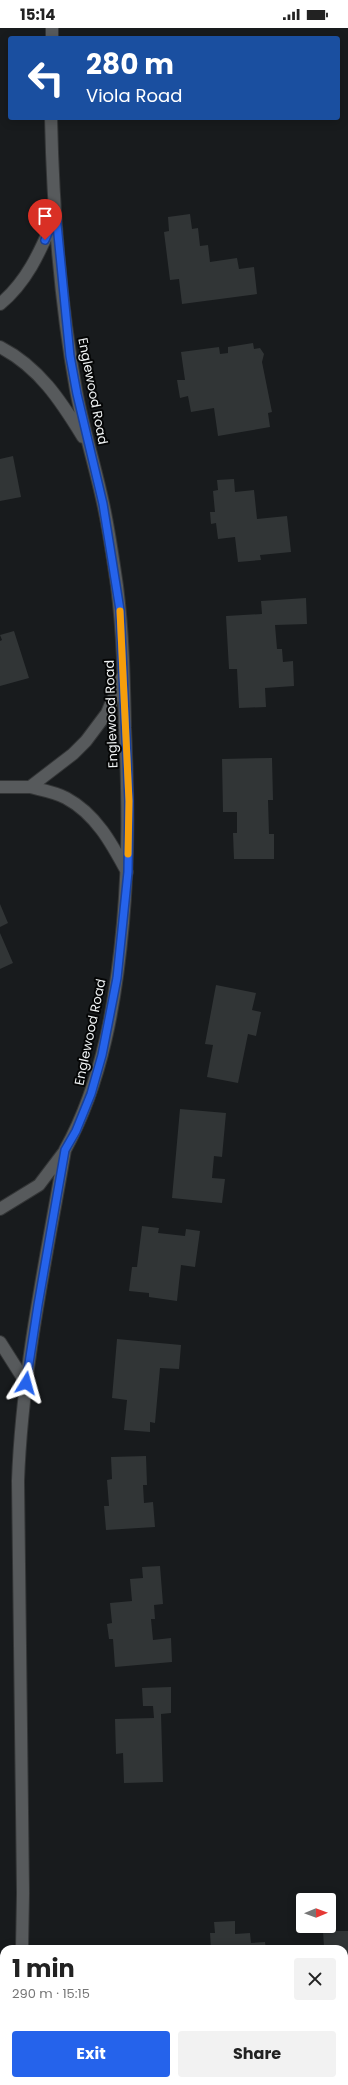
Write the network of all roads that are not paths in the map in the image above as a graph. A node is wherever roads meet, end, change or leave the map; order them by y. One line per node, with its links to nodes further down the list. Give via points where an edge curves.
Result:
1 (51, 120): 2 (street, Englewood Road)
2 (56, 214): 3 (street, via 30,270); 5 (street, Englewood Road, via 70,356)
3 (0, 304)
4 (0, 347): 5 (street, via 24,361 44,381 66,410)
5 (89, 448): 6 (street, Englewood Road, via 103,504 116,584)
6 (124, 674): 8 (street, via 107,713 86,741); 9 (street, Englewood Road, via 129,801)
7 (0, 787): 8 (street)
8 (30, 787): 9 (street, via 67,798 90,816 110,841)
9 (128, 872): 10 (street, Englewood Road, via 117,978 102,1055 91,1094)
10 (65, 1150): 11 (street, via 39,1185); 13 (street, Englewood Road)
11 (0, 1209)
12 (0, 1342): 13 (street)
13 (26, 1383): 14 (street, Englewood Road, via 18,1481)
14 (22, 1945)

